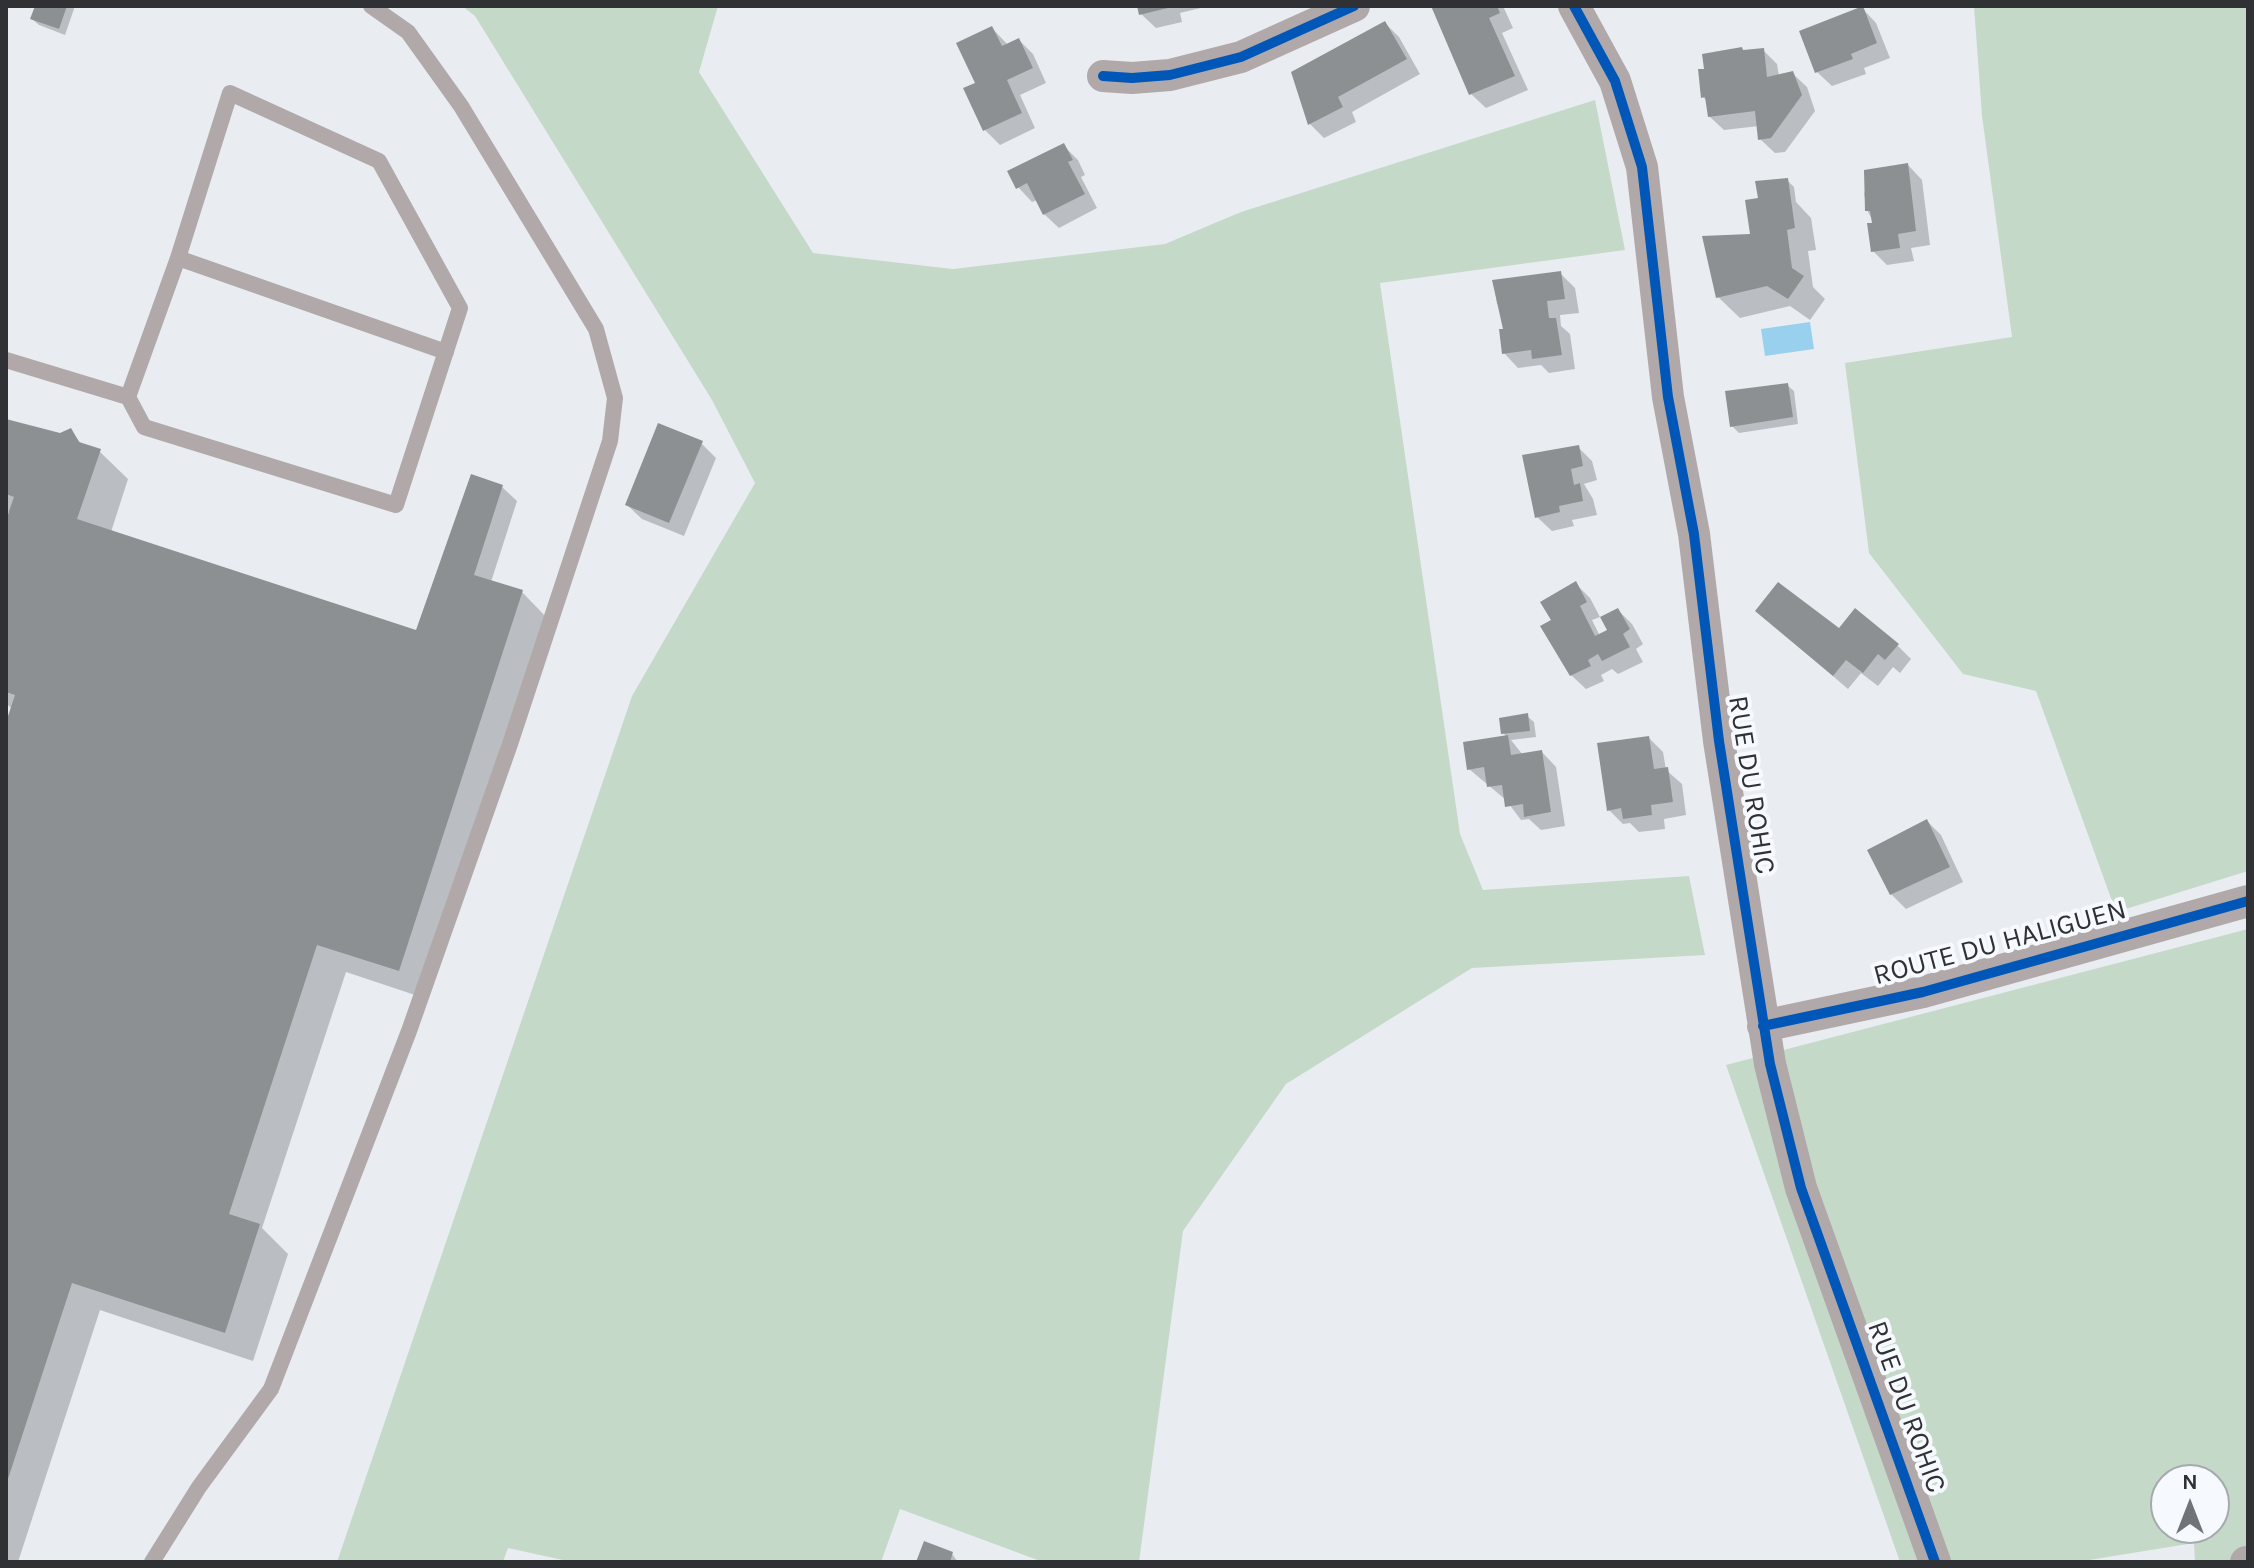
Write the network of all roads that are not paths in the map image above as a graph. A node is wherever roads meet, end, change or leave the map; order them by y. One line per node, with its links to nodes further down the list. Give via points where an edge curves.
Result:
1 (371, 6): 11 (lane, via 408,32 461,106 596,329 615,398 610,441 409,1031 271,1389)
2 (1354, 6): 4 (street, via 1241,57 1170,75)
3 (1574, 6): 10 (street, RUE DU ROHIC, via 1615,81 1642,167 1668,397 1694,534 1704,635)
4 (1103, 76)
5 (178, 258): 6 (lane); 6 (lane, via 230,93 379,161 460,308); 8 (lane)
6 (446, 352): 8 (lane, via 396,505 144,427)
7 (6, 360): 8 (lane)
8 (128, 397)
9 (2248, 901): 10 (street, ROUTE DU HALIGUEN, via 1923,992)
10 (1763, 1026): 12 (street, RUE DU ROHIC, via 1801,1188)
11 (152, 1562)
12 (1935, 1562)

